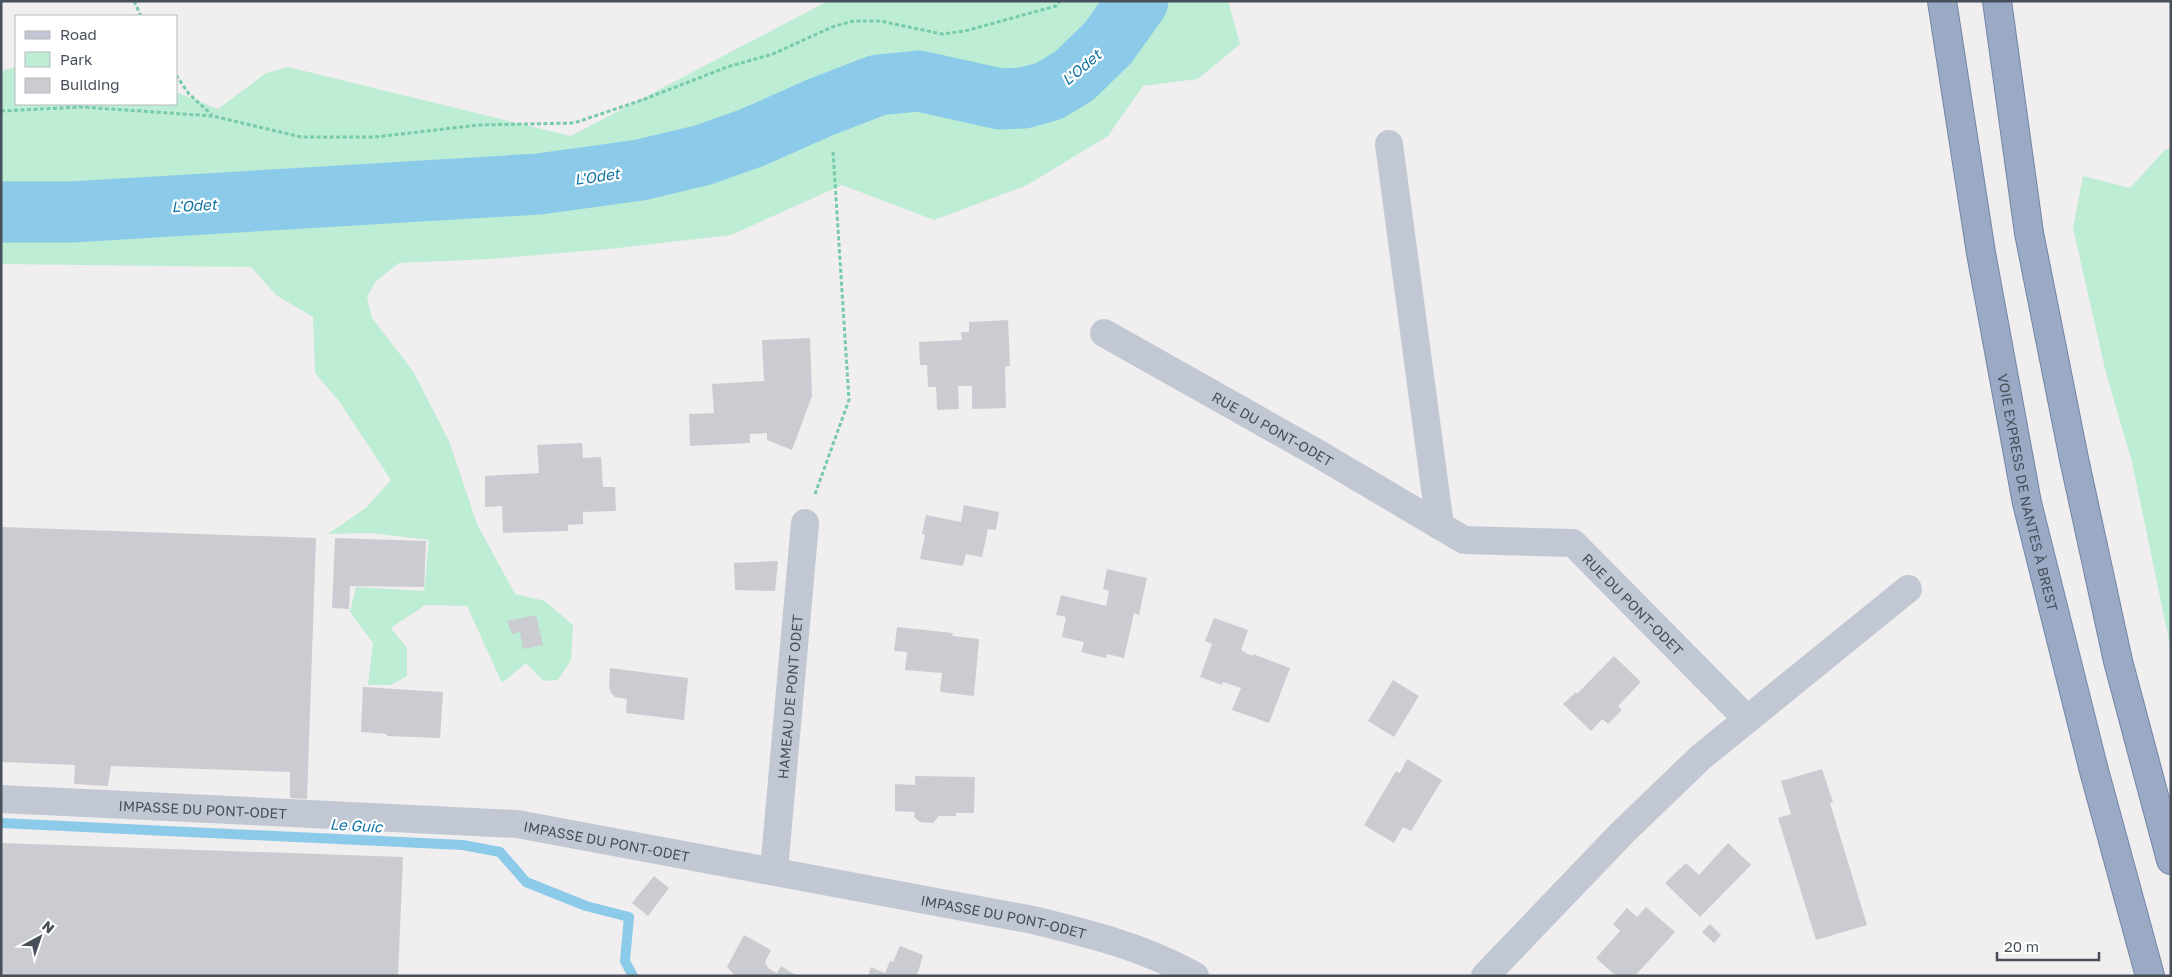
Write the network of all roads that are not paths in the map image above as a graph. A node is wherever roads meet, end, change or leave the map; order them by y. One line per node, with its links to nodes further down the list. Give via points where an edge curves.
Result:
1 (1942, 1): 14 (highway, VOIE EXPRESS DE NANTES À BREST, via 1981,253 2027,503 2093,767)
2 (1997, 1): 10 (highway, via 2029,234 2074,458 2118,661)
3 (1389, 144): 6 (street)
4 (1104, 333): 6 (street, RUE DU PONT-ODET, via 1318,453)
5 (805, 522): 11 (street, HAMEAU DE PONT ODET)
6 (1440, 526): 8 (street, RUE DU PONT-ODET, via 1464,540 1573,543)
7 (1908, 589): 8 (street)
8 (1747, 719): 13 (street, via 1701,757 1622,833)
9 (1, 799): 11 (street, IMPASSE DU PONT-ODET, via 494,822 586,835)
10 (2171, 860)
11 (774, 870): 12 (street, IMPASSE DU PONT-ODET, via 1098,935 1147,952)
12 (1195, 976)
13 (1485, 976)
14 (2150, 976)

